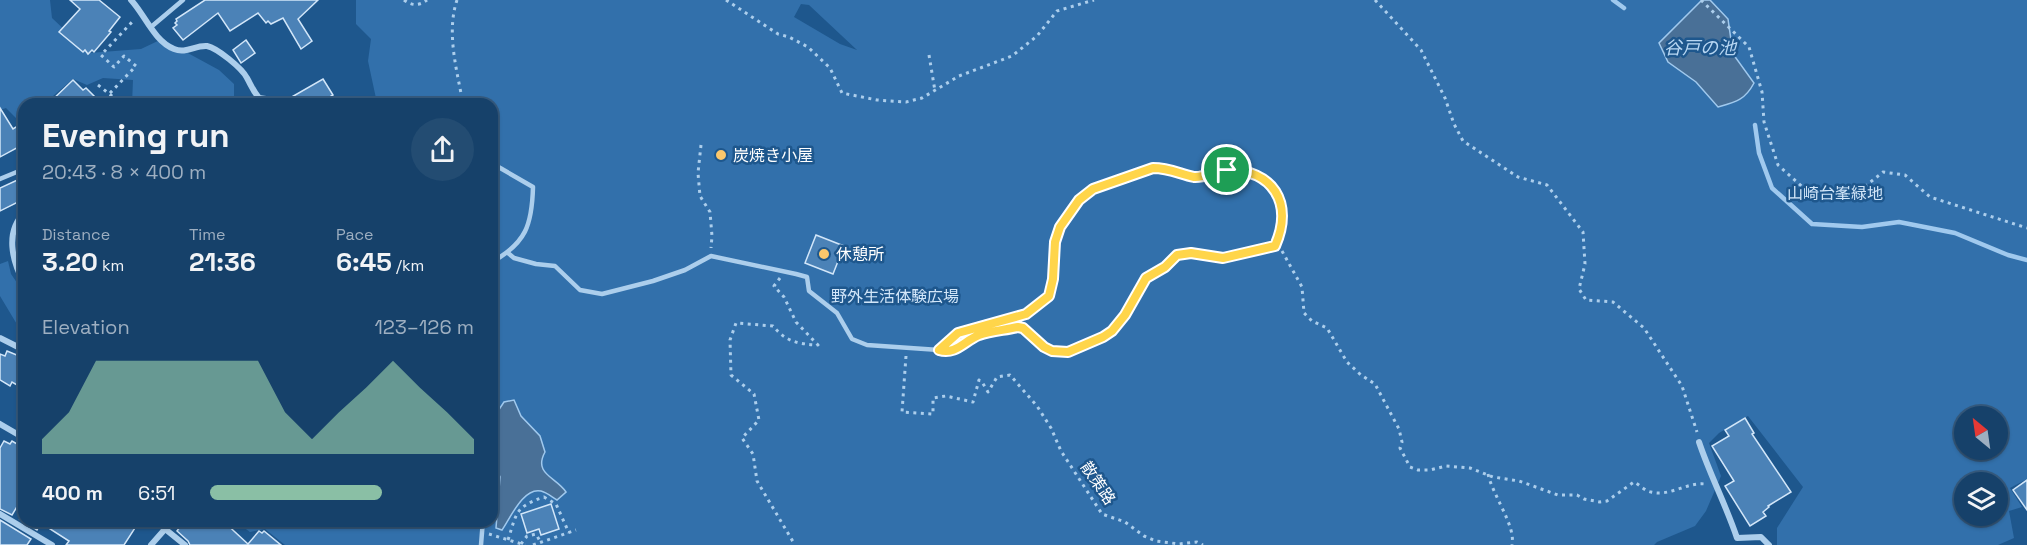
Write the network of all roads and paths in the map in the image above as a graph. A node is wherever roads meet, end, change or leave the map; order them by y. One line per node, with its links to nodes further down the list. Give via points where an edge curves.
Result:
1 (131, 0): 10 (street)
2 (183, 0): 11 (lane)
3 (404, 0): 4 (path, via 418,5)
4 (427, 0)
5 (457, 0): 18 (path, via 453,12 453,54)
6 (726, 0): 14 (path, via 769,29 808,47 826,63 842,93 906,102)
7 (1094, 0): 14 (path, via 1057,11 1037,36 1012,56 958,76)
8 (1375, 0): 39 (path, via 1421,50 1463,141 1518,177 1547,185 1583,232 1586,264 1579,289 1586,300 1613,302 1644,327 1682,386)
9 (1701, 0): 24 (path, via 1749,47 1762,92 1764,122 1778,165 1816,199 1853,196 1882,172 1905,175 1930,197)
10 (140, 12): 11 (street); 15 (path, via 101,56 114,67 124,56 136,66)
11 (151, 27): 17 (street, via 174,49 209,46 216,50 241,70)
12 (930, 55): 14 (path)
13 (98, 85): 15 (path)
14 (935, 91)
15 (110, 93): 16 (path)
16 (114, 98)
17 (257, 98)
18 (462, 98)
19 (701, 145): 27 (path, via 700,196 710,212)
20 (498, 167): 26 (lane, via 533,187 530,224)
21 (18, 172): 22 (lane)
22 (0, 179)
23 (18, 222): 29 (street, via 11,240)
24 (2027, 228)
25 (1275, 246): 31 (path, via 1223,258 1177,255 1146,278 1112,331 1068,352 1044,347 1023,328); 36 (lane, via 1281,208 1265,179 1253,172 1227,170 1196,177 1153,168 1093,189 1079,200 1060,227 1055,242 1049,296 1026,314 958,333); 40 (path, via 1286,255 1302,287 1304,313 1327,328 1347,362 1376,384 1399,429 1400,448 1410,467 1430,470 1446,466)
26 (507, 253): 27 (lane, via 536,264 555,266 580,290 602,294 654,281); 28 (lane)
27 (711, 256): 30 (lane)
28 (498, 258)
29 (18, 272)
30 (784, 272): 35 (lane, via 807,277 809,291 837,313 852,339 867,345); 59 (path, via 774,286 796,322 818,345 782,337 773,326 736,323 730,340 731,375 754,394 759,420 742,438 753,454 757,481)
31 (1010, 329)
32 (0, 338): 34 (street)
33 (973, 338): 36 (path, via 956,350)
34 (18, 347)
35 (906, 349): 36 (lane); 60 (path, 散策路, via 902,412 933,414 933,398 946,396 973,402 979,380 988,393 999,375 1010,375 1037,406 1102,514 1125,522 1156,541)
36 (939, 350)
37 (0, 424): 38 (street)
38 (18, 434)
39 (1700, 442): 41 (street)
40 (1488, 473): 41 (path, via 1558,495 1577,495 1600,502 1634,482 1658,493 1703,483); 61 (path, via 1491,488 1512,528)
41 (1720, 492): 62 (street, via 1737,538 1761,537)
42 (0, 514): 43 (street)
43 (18, 525)
44 (22, 527): 54 (street)
45 (162, 527): 47 (street)
46 (482, 527): 49 (lane)
47 (165, 529): 55 (street); 56 (street)
48 (576, 530): 50 (path)
49 (482, 531): 51 (path); 57 (lane)
50 (569, 533): 51 (path, via 556,504 544,497 520,508); 53 (path)
51 (508, 540): 52 (path)
52 (523, 544): 53 (path, via 527,536 536,534)
53 (544, 544): 58 (path)
54 (52, 545)
55 (151, 545)
56 (185, 545)
57 (481, 545)
58 (532, 545)
59 (795, 545)
60 (1203, 545)
61 (1512, 545)
62 (1769, 545)

